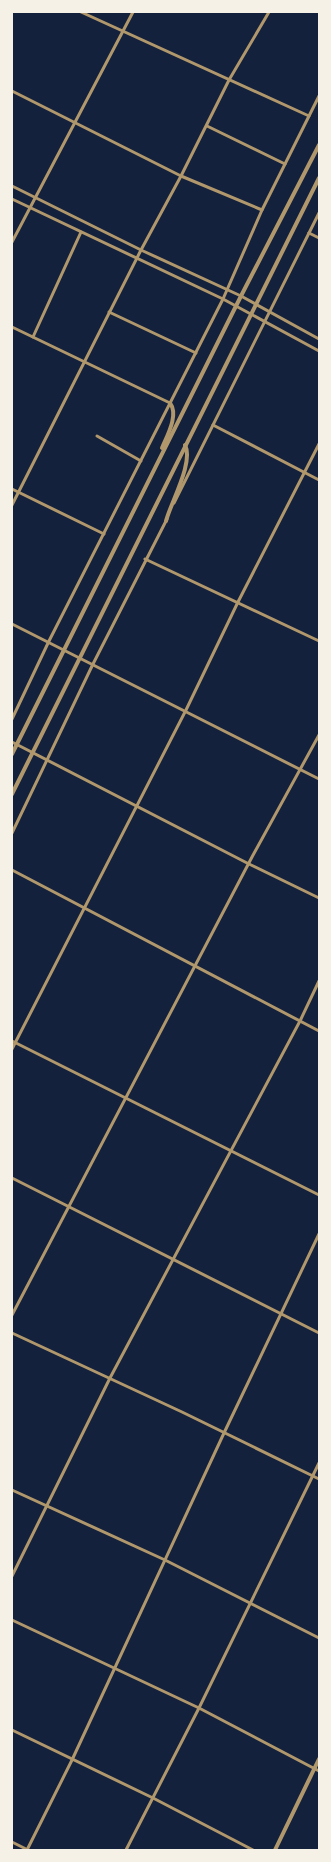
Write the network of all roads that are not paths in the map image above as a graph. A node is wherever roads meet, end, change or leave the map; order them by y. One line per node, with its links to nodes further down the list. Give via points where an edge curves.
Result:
1 (82, 12): 4 (street)
2 (133, 12): 4 (street)
3 (269, 12): 5 (street)
4 (122, 31): 5 (street); 9 (street)
5 (229, 80): 8 (street); 10 (street)
6 (12, 92): 9 (street)
7 (319, 96): 8 (street)
8 (309, 116): 12 (street)
9 (74, 122): 13 (street); 16 (street)
10 (206, 126): 12 (street); 13 (street)
11 (319, 145): 28 (street)
12 (285, 164): 19 (street)
13 (181, 176): 19 (street); 25 (street)
14 (319, 178): 30 (street)
15 (12, 186): 16 (street)
16 (36, 198): 18 (street); 25 (street)
17 (12, 199): 18 (street)
18 (31, 208): 21 (street); 24 (street)
19 (262, 210): 27 (street)
20 (319, 213): 22 (street)
21 (81, 232): 26 (street); 37 (street)
22 (309, 233): 23 (street); 32 (street)
23 (319, 238)
24 (12, 242)
25 (141, 250): 26 (street); 27 (street)
26 (137, 260): 29 (street); 33 (street)
27 (228, 289): 28 (street); 29 (street)
28 (241, 296): 30 (street); 31 (street)
29 (223, 299): 31 (street); 40 (street)
30 (256, 304): 32 (street); 34 (street)
31 (235, 306): 34 (street); 52 (street)
32 (270, 311): 35 (street); 38 (street)
33 (109, 312): 40 (street); 41 (street)
34 (250, 314): 35 (street); 46 (street)
35 (265, 322): 39 (street); 43 (street)
36 (12, 327): 37 (street)
37 (33, 337): 41 (street)
38 (319, 339)
39 (319, 351)
40 (196, 353): 42 (street)
41 (86, 362): 42 (street); 51 (street)
42 (170, 403): 47 (street); 52 (street, via 174,411 168,433)
43 (213, 425): 48 (street); 54 (street)
44 (97, 436): 47 (street)
45 (319, 444): 48 (street)
46 (185, 445): 54 (street, via 188,454 186,467); 62 (street)
47 (141, 461): 55 (street)
48 (305, 472): 49 (street); 57 (street)
49 (319, 480)
50 (12, 489): 51 (street)
51 (18, 492): 53 (street); 55 (street)
52 (139, 499): 61 (street)
53 (12, 505)
54 (166, 521): 56 (street)
55 (104, 534): 59 (street)
56 (145, 559): 57 (street); 63 (street)
57 (238, 602): 60 (street); 64 (street)
58 (12, 624): 59 (street)
59 (49, 641): 61 (street); 65 (street)
60 (319, 641)
61 (64, 650): 62 (street); 68 (street)
62 (80, 658): 63 (street); 69 (street)
63 (93, 664): 64 (street); 71 (street)
64 (186, 710): 72 (street); 75 (street)
65 (12, 719)
66 (319, 735): 72 (street)
67 (12, 742): 68 (street)
68 (16, 744): 69 (street); 70 (street)
69 (33, 752): 71 (street); 74 (street)
70 (12, 754)
71 (47, 759): 75 (street); 76 (street)
72 (300, 769): 73 (street); 77 (street)
73 (319, 779)
74 (12, 794)
75 (138, 806): 77 (street); 80 (street)
76 (12, 833)
77 (249, 864): 79 (street); 81 (street)
78 (12, 870): 80 (street)
79 (319, 898)
80 (86, 907): 81 (street); 85 (street)
81 (196, 965): 83 (street); 87 (street)
82 (319, 981): 83 (street)
83 (300, 1020): 84 (street); 88 (street)
84 (319, 1031)
85 (14, 1042): 86 (street); 87 (street)
86 (12, 1050)
87 (127, 1098): 88 (street); 91 (street)
88 (232, 1150): 90 (street); 93 (street)
89 (12, 1178): 91 (street)
90 (319, 1195)
91 (69, 1205): 93 (street); 94 (street)
92 (319, 1234): 95 (street)
93 (173, 1258): 95 (street); 98 (street)
94 (12, 1314)
95 (281, 1314): 97 (street); 99 (street)
96 (12, 1333): 98 (street)
97 (319, 1333)
98 (110, 1378): 99 (street); 104 (street)
99 (224, 1433): 101 (street); 105 (street)
100 (319, 1463): 101 (street)
101 (312, 1476): 102 (street); 107 (street)
102 (319, 1480)
103 (12, 1490): 104 (street)
104 (47, 1507): 105 (street); 106 (street)
105 (166, 1560): 107 (street); 110 (street)
106 (12, 1576)
107 (250, 1604): 109 (street); 111 (street)
108 (12, 1620): 110 (street)
109 (319, 1638)
110 (114, 1668): 111 (street); 114 (street)
111 (199, 1708): 115 (street); 117 (street)
112 (12, 1730): 114 (street)
113 (319, 1759): 115 (street)
114 (72, 1760): 117 (street); 119 (street)
115 (314, 1768): 116 (street); 122 (street)
116 (319, 1770)
117 (153, 1798): 120 (street); 121 (street)
118 (12, 1842): 119 (street)
119 (28, 1850)
120 (126, 1850)
121 (253, 1850)
122 (276, 1850)

